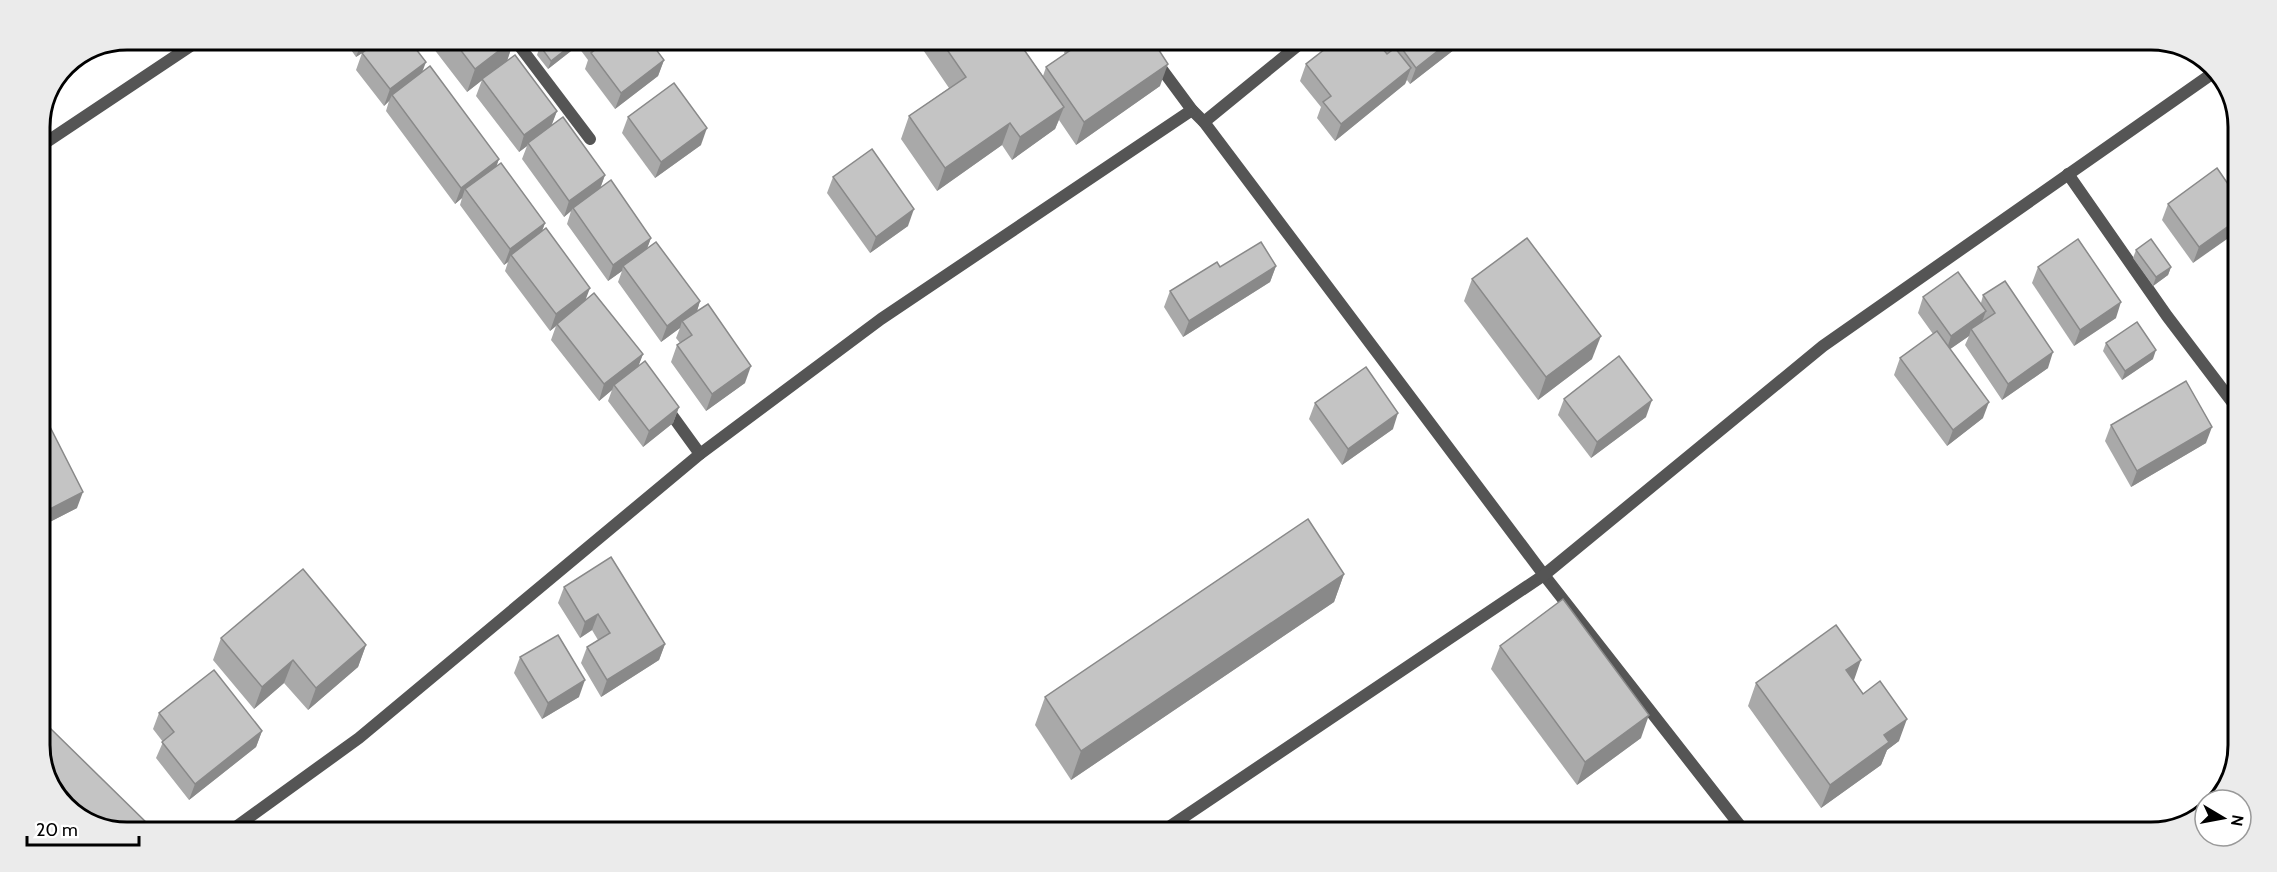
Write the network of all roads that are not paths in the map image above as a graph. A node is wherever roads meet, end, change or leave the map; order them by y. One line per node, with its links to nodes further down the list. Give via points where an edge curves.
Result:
1 (186, 49): 9 (street)
2 (522, 49): 8 (street)
3 (1147, 49): 6 (street)
4 (1293, 49): 7 (street)
5 (2208, 76): 10 (street)
6 (1192, 110): 7 (street); 13 (street, via 881,319)
7 (1204, 122): 14 (street)
8 (590, 139)
9 (49, 140)
10 (2068, 174): 12 (street); 14 (street, via 1823,346)
11 (658, 396): 13 (street)
12 (2227, 396)
13 (700, 454): 15 (street, via 359,738)
14 (1544, 575): 16 (street); 17 (street)
15 (243, 822)
16 (1176, 822)
17 (1737, 822)

